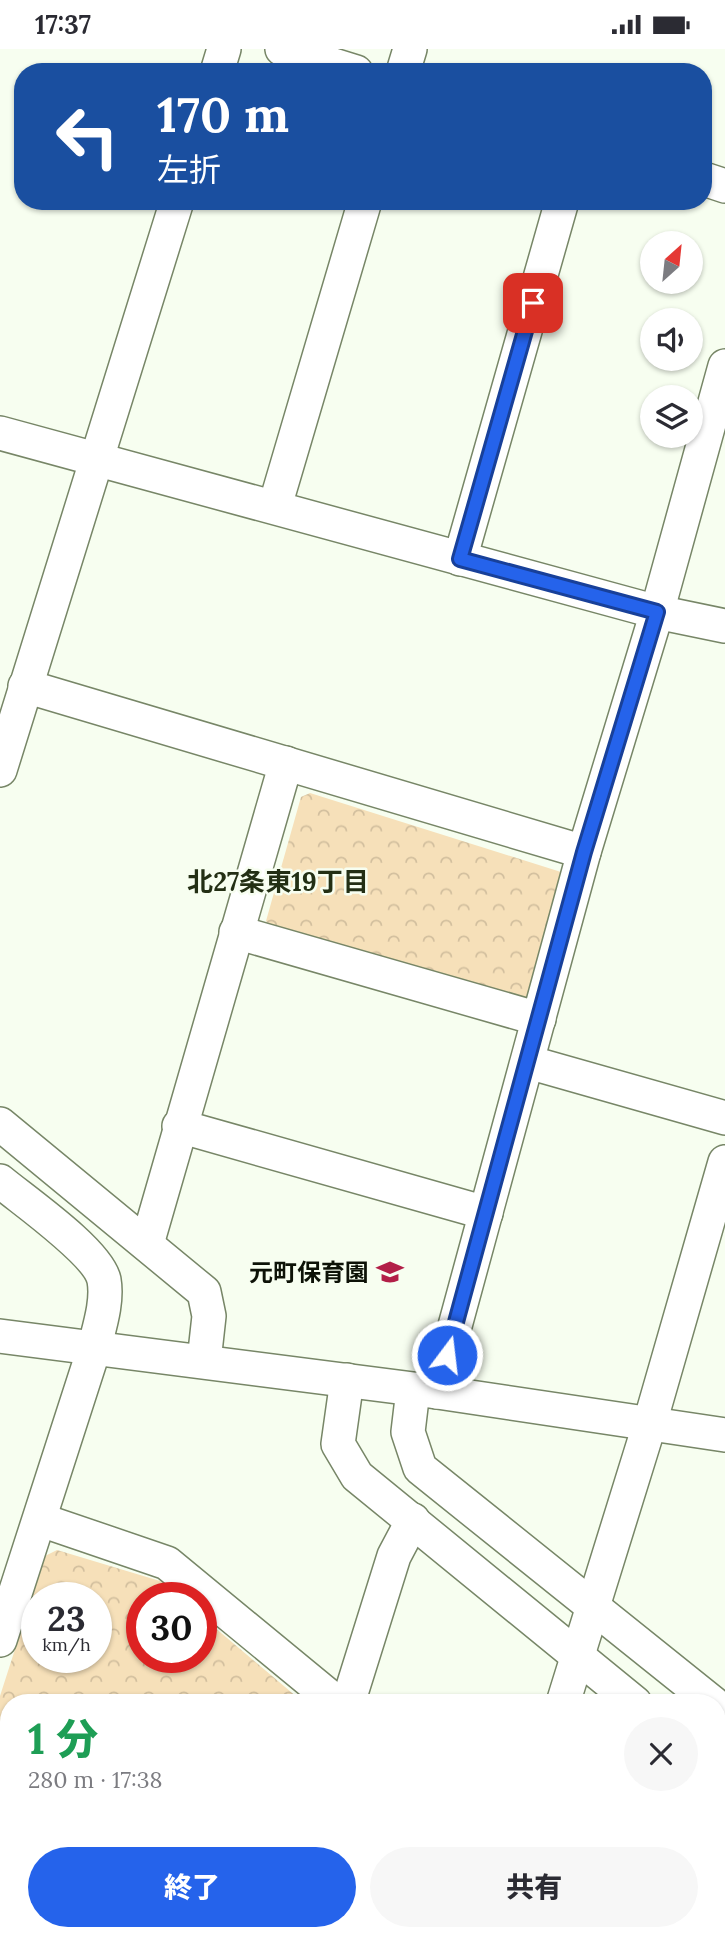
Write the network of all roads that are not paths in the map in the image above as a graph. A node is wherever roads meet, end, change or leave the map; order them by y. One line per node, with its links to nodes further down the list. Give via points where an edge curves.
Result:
1 (282, 49): 2 (street)
2 (327, 63)
3 (174, 210): 8 (street)
4 (362, 210): 9 (street)
5 (559, 210): 10 (street)
6 (725, 366): 11 (street)
7 (0, 433): 8 (street)
8 (95, 461): 9 (street); 13 (street)
9 (275, 506): 10 (street)
10 (460, 559): 11 (street)
11 (657, 612): 12 (street); 16 (street)
12 (725, 626)
13 (25, 686): 14 (street); 15 (street)
14 (286, 763): 16 (street); 17 (street)
15 (0, 770)
16 (584, 852): 18 (street)
17 (236, 932): 18 (street); 22 (street)
18 (539, 1019): 19 (street)
19 (528, 1062): 20 (street); 25 (street)
20 (725, 1118)
21 (0, 1124): 26 (street)
22 (179, 1126): 25 (street); 26 (street)
23 (725, 1162): 32 (street)
24 (0, 1181): 28 (street, via 91,1256 104,1280)
25 (486, 1213): 31 (street)
26 (147, 1244): 29 (street, via 204,1292 209,1316)
27 (0, 1336): 28 (street)
28 (94, 1349): 29 (street); 34 (street)
29 (204, 1361): 30 (street)
30 (347, 1380): 31 (street); 35 (street, via 338,1444 357,1476)
31 (425, 1391): 32 (street); 36 (street, via 408,1432 420,1468)
32 (649, 1426): 33 (street); 36 (street)
33 (725, 1435)
34 (41, 1520): 37 (street); 39 (street, via 167,1563)
35 (413, 1520): 38 (street); 40 (street, via 394,1556)
36 (593, 1605): 38 (street); 43 (street)
37 (0, 1640)
38 (578, 1655): 41 (street); 42 (street)
39 (326, 1694)
40 (351, 1694)
41 (566, 1694)
42 (624, 1694)
43 (702, 1694)

